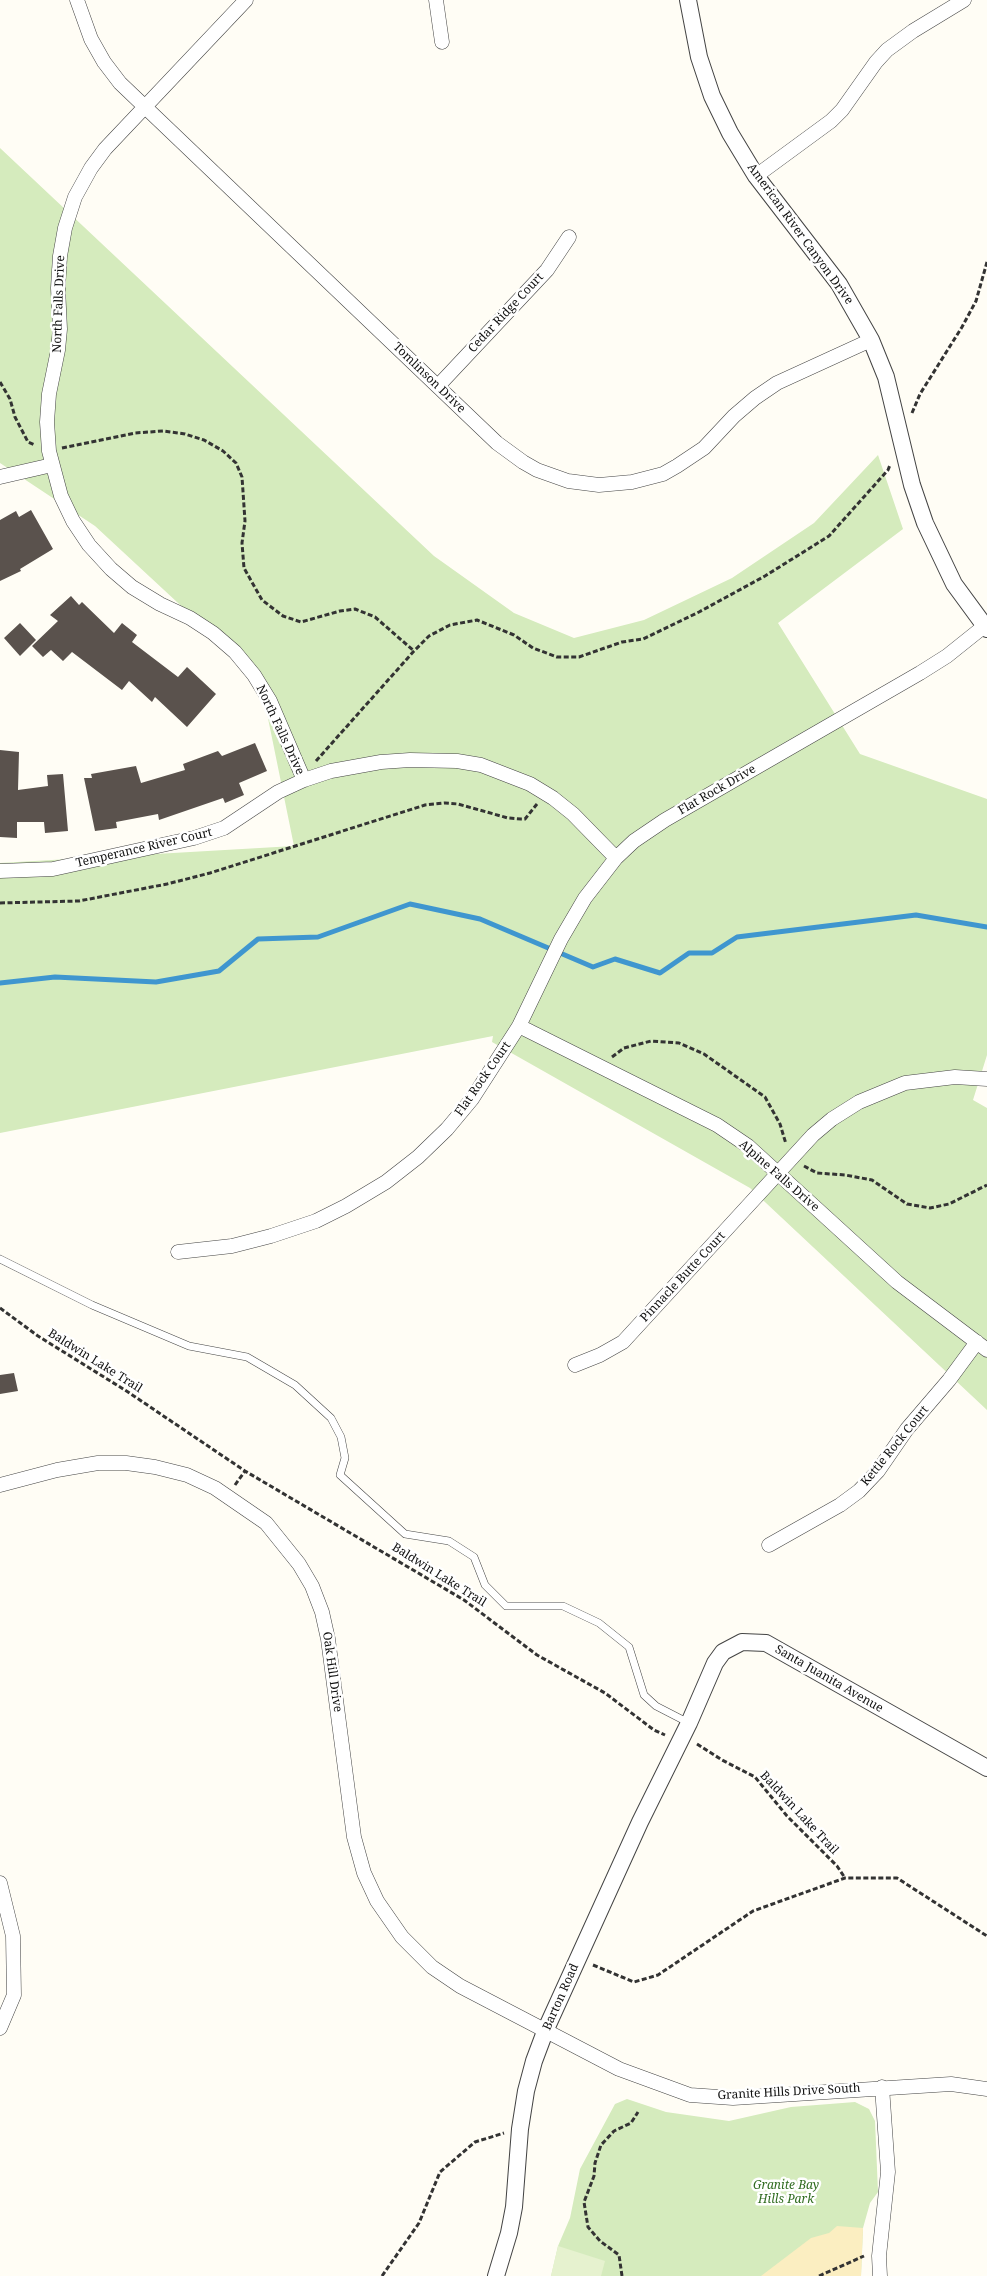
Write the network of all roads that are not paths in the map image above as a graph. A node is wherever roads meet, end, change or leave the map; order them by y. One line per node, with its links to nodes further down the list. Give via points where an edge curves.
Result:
1 (77, 0): 7 (street, Tomlinson Drive, via 91,39 104,62)
2 (246, 0): 7 (street, North Falls Drive)
3 (436, 0): 6 (street)
4 (688, 0): 8 (street, American River Canyon Drive, via 699,57 712,96)
5 (964, 0): 8 (street, via 893,45 876,62 831,122)
6 (442, 42)
7 (144, 106): 11 (street, Tomlinson Drive); 12 (street, North Falls Drive, via 91,168 75,197 65,228 60,256 59,343 47,422)
8 (756, 176): 10 (street, American River Canyon Drive, via 839,284)
9 (568, 237): 11 (street, Cedar Ridge Court, via 547,270)
10 (871, 340): 11 (street, Tomlinson Drive, via 777,384 755,398 704,448 677,466 647,479 616,485 568,481 523,462); 14 (street, American River Canyon Drive, via 886,377 924,523 954,584)
11 (438, 386)
12 (52, 465): 13 (street); 15 (street, North Falls Drive, via 73,521 110,569 132,587 213,633 235,652 270,701)
13 (0, 477)
14 (986, 627): 16 (street, Flat Rock Drive, via 920,673 665,820)
15 (304, 780): 16 (street, Temperance River Court, via 330,771 381,762 433,759 481,766 545,793 573,814); 17 (street, Temperance River Court, via 278,792 224,828 194,838 54,869)
16 (616, 858): 18 (street, Flat Rock Drive, via 585,898 561,939)
17 (0, 871)
18 (519, 1026): 20 (street, Alpine Falls Drive, via 717,1125); 21 (street, Flat Rock Court, via 472,1099 447,1129 386,1182 323,1217 271,1236 232,1246)
19 (987, 1079): 20 (street, Pinnacle Butte Court, via 934,1078 885,1090 832,1119)
20 (779, 1173): 23 (street, Alpine Falls Drive, via 897,1282); 24 (street, Pinnacle Butte Court, via 623,1342)
21 (178, 1252)
22 (0, 1259): 27 (lane, via 83,1300 190,1346 247,1357 295,1384 331,1418 341,1437 345,1458 340,1475 405,1534 449,1541 474,1557 485,1585 506,1606 563,1606 598,1623 629,1647 644,1695)
23 (982, 1346): 26 (street, Kettle Rock Court, via 907,1429 860,1491)
24 (575, 1365)
25 (0, 1484): 31 (street, Oak Hill Drive, via 98,1463 155,1467 187,1475 214,1488 266,1523 299,1564 322,1612 354,1837 364,1873 377,1901 402,1937 432,1967 460,1986)
26 (769, 1545)
27 (686, 1730): 28 (street, Santa Juanita Avenue, via 715,1663 723,1652 742,1642 752,1641 766,1644); 31 (street, Barton Road, via 640,1822)
28 (987, 1768)
29 (0, 1883): 30 (street, via 13,1936 14,1994)
30 (0, 2028)
31 (546, 2029): 32 (street, Granite Hills Drive South, via 619,2069 690,2095 733,2098); 34 (street, Barton Road, via 526,2091 514,2207)
32 (882, 2087): 33 (street, Granite Hills Drive South, via 951,2084); 35 (street, via 888,2172 879,2256)
33 (987, 2089)
34 (496, 2276)
35 (880, 2276)

